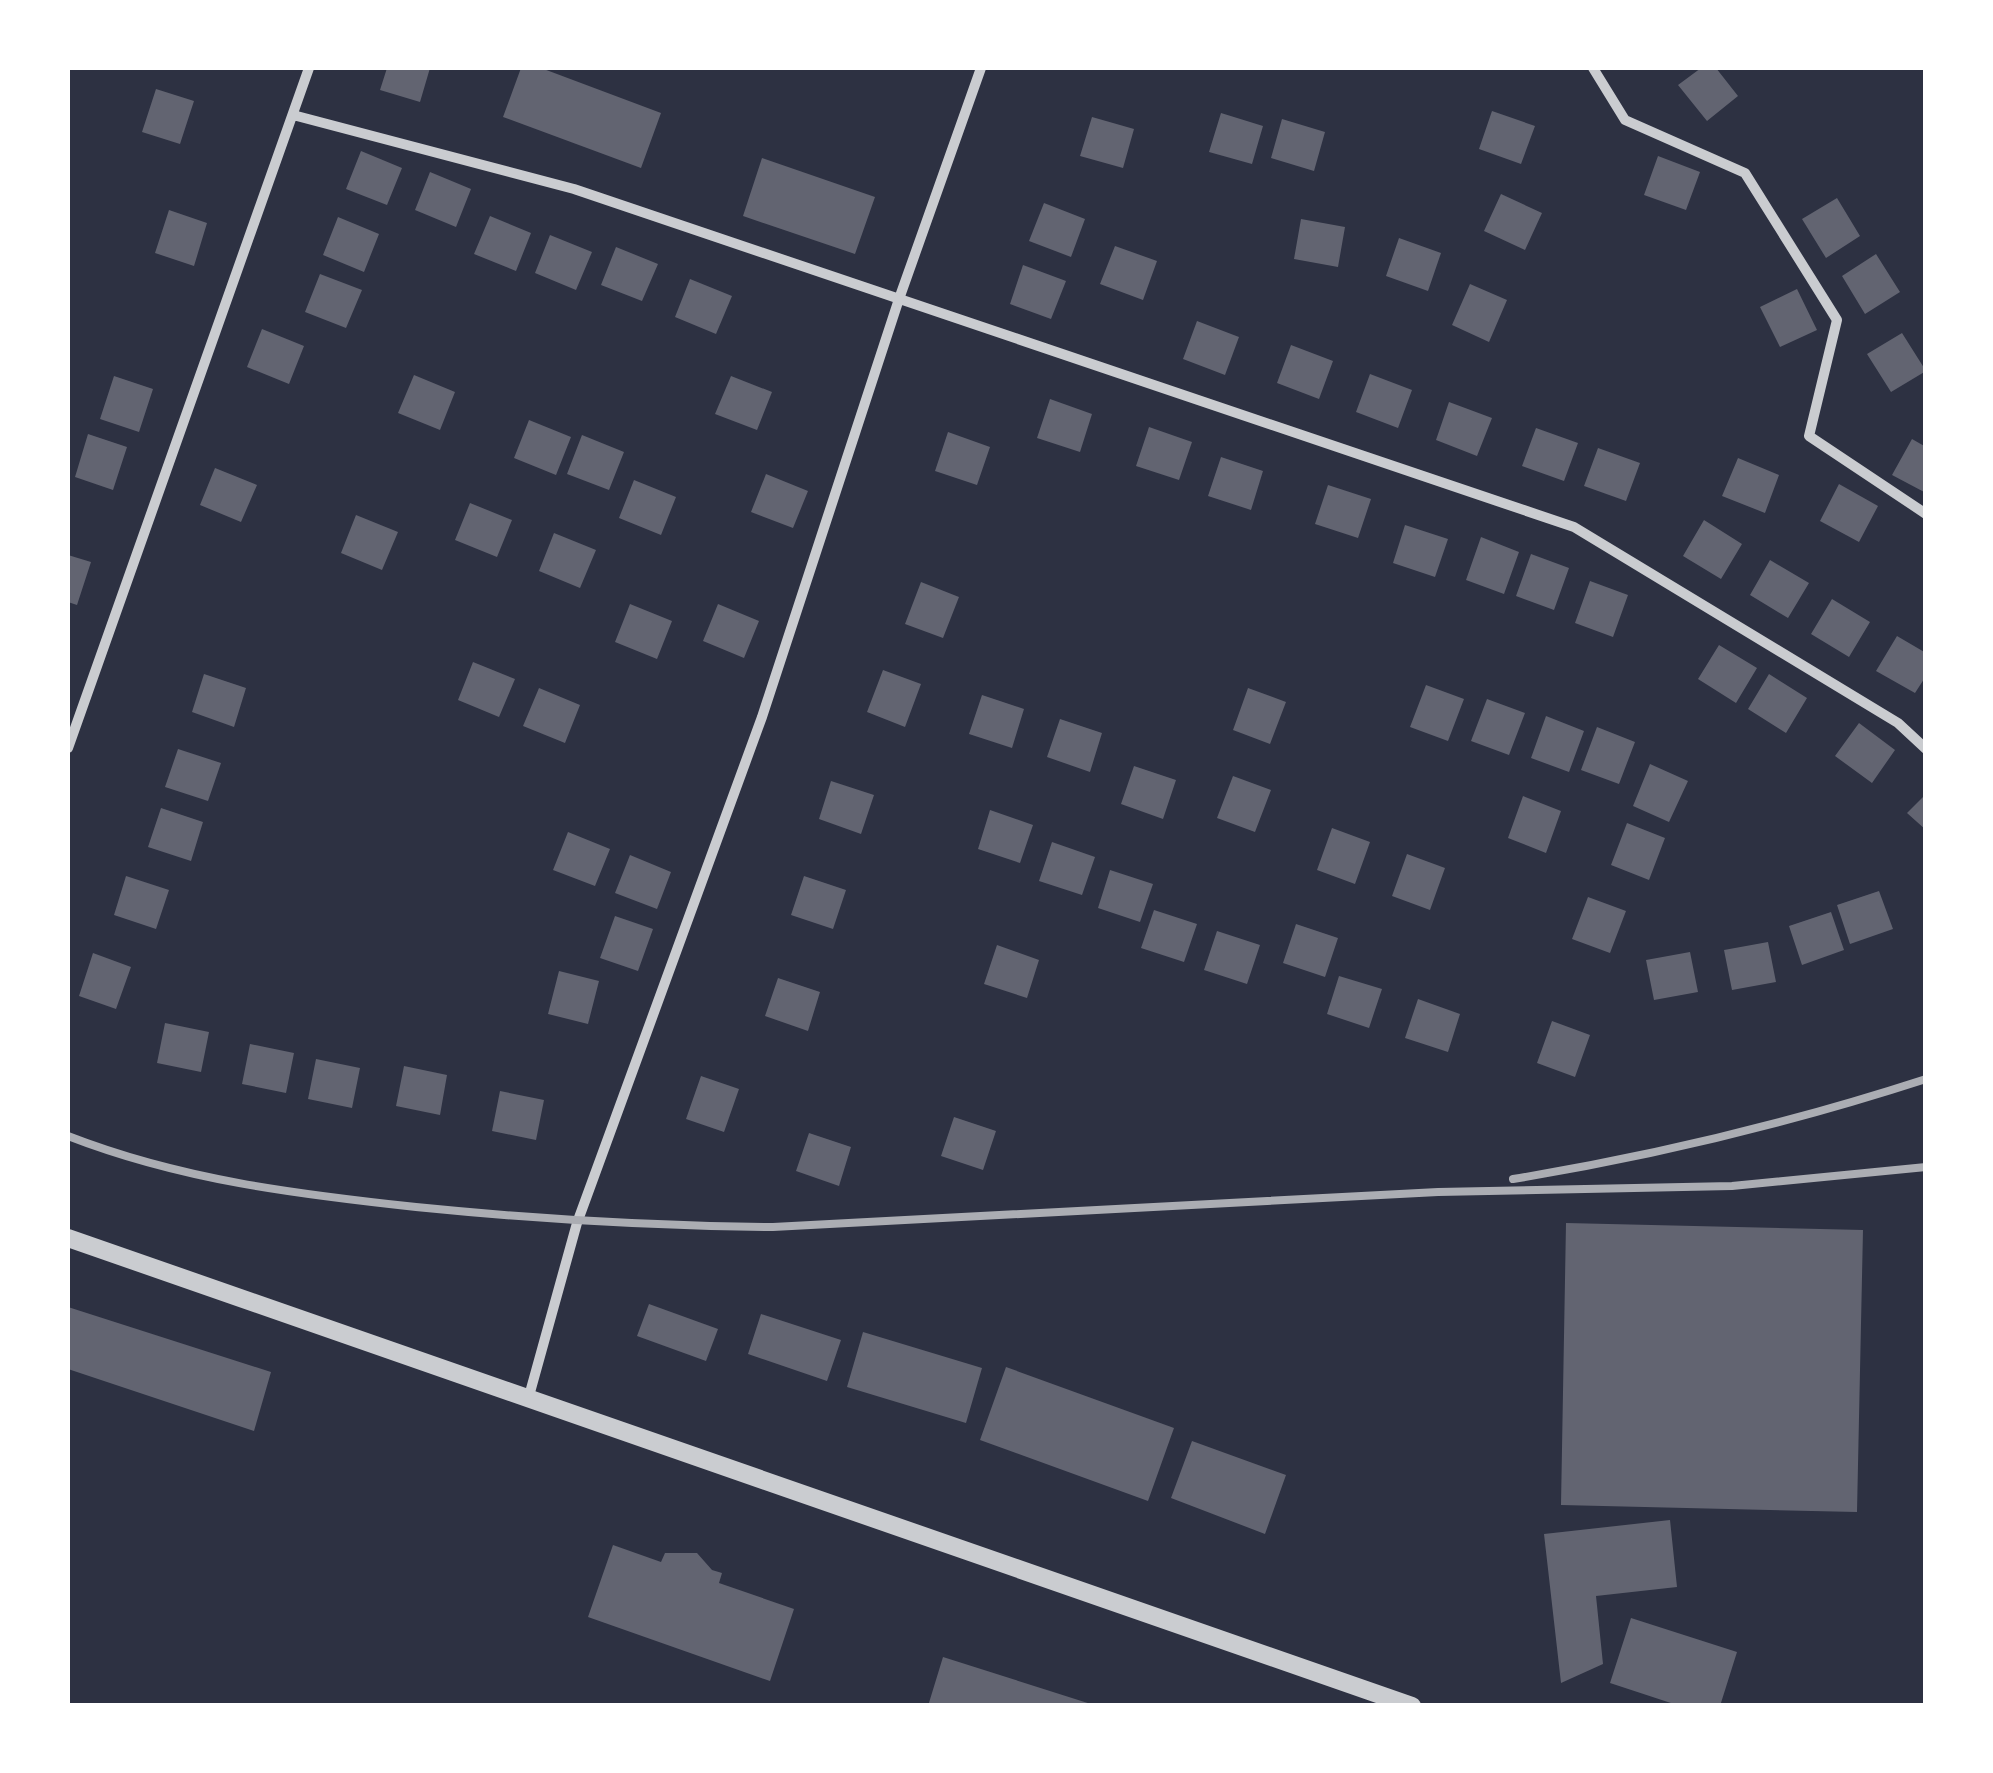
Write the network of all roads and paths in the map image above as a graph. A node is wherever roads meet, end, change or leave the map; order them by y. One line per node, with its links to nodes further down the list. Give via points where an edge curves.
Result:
1 (310, 68): 4 (street)
2 (981, 68): 5 (street)
3 (1593, 68): 6 (street, via 1625,120 1745,173 1837,320 1809,436)
4 (293, 115): 5 (street, via 574,189); 7 (street)
5 (898, 299): 8 (street, via 1574,527 1898,723); 10 (street, via 762,717 577,1223)
6 (1926, 514)
7 (68, 748)
8 (1926, 750)
9 (68, 1238): 10 (street)
10 (529, 1396): 11 (street)
11 (1412, 1706)

